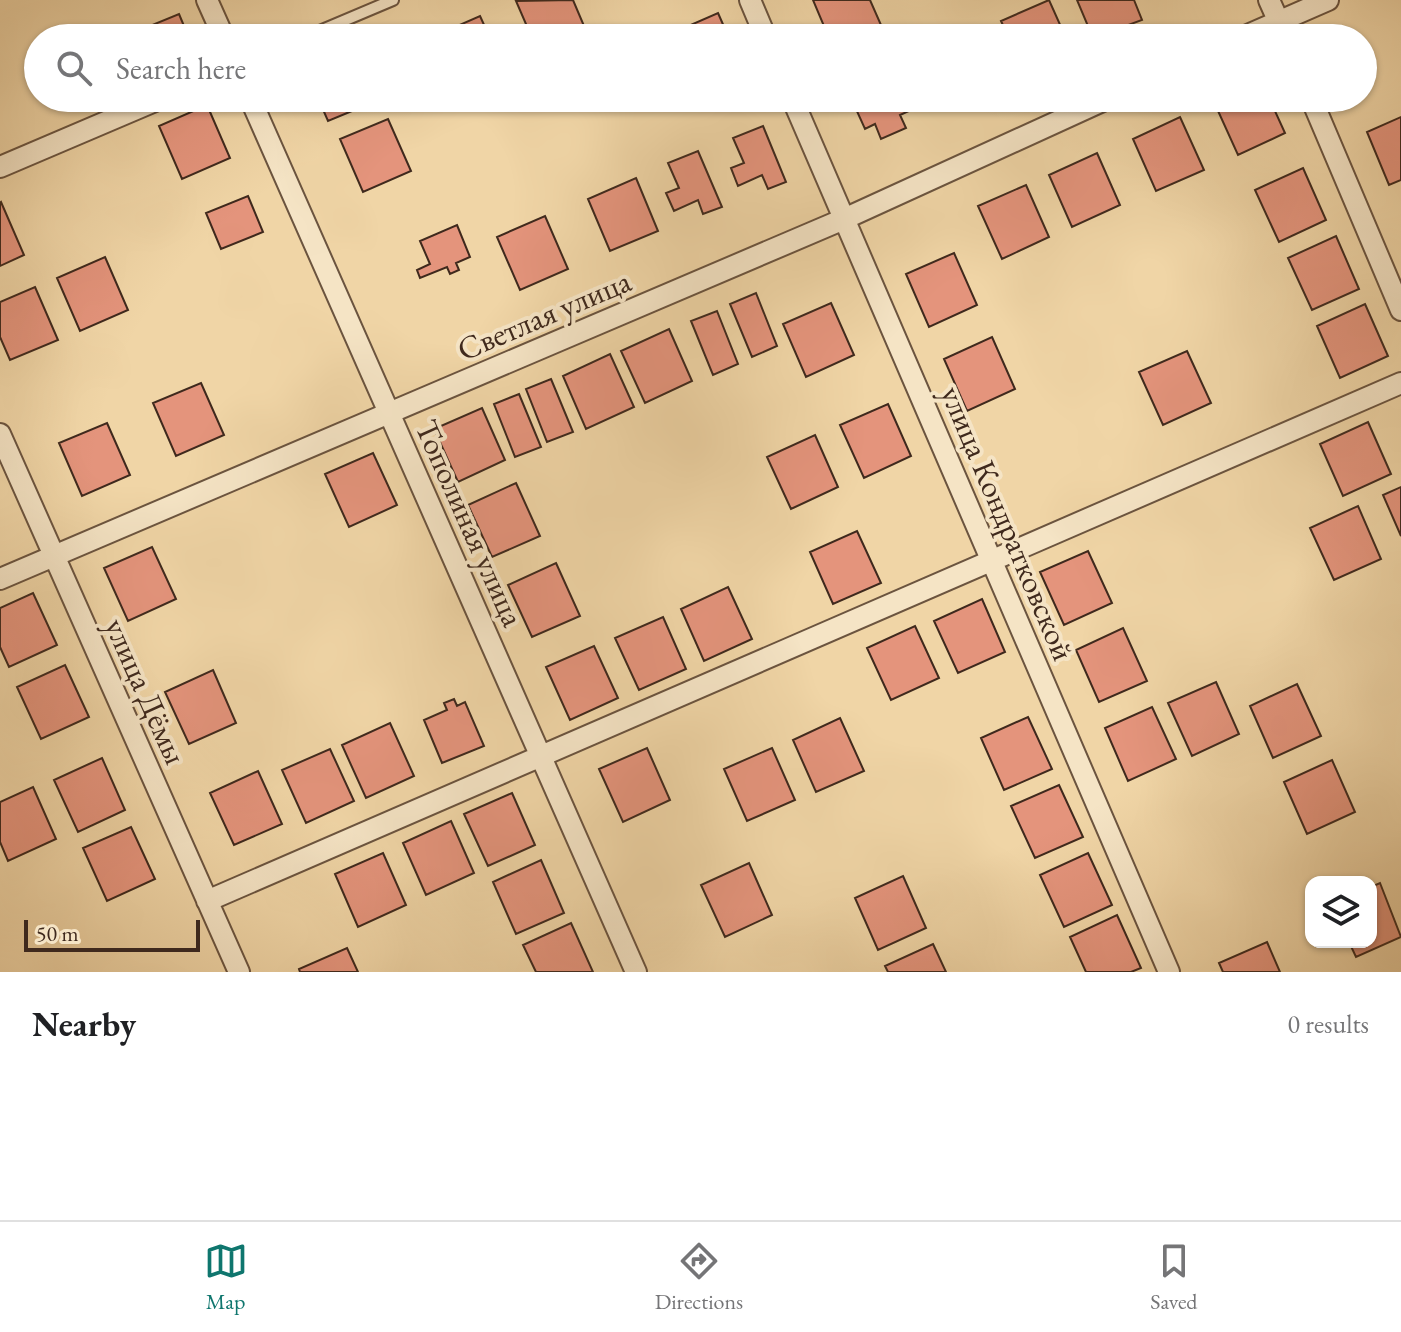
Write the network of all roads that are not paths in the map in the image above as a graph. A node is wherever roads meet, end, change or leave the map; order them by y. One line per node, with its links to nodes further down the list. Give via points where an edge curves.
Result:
1 (207, 0): 6 (street)
2 (393, 0): 7 (lane)
3 (750, 0): 8 (street)
4 (1269, 0): 9 (street)
5 (1328, 0): 10 (street)
6 (218, 24)
7 (336, 24)
8 (760, 24)
9 (1280, 24)
10 (1290, 24)
11 (129, 112): 16 (street)
12 (256, 112): 20 (street, Тополиная улица)
13 (798, 112): 17 (street, улица Кондратковской)
14 (1078, 112): 17 (street, Светлая улица)
15 (1317, 112): 18 (street)
16 (0, 167)
17 (844, 219): 20 (street, Светлая улица); 23 (street, улица Кондратковской)
18 (1401, 310)
19 (1401, 383): 23 (street)
20 (389, 414): 22 (street, Светлая улица); 25 (street, Тополиная улица)
21 (0, 434): 22 (street, улица Дёмы)
22 (53, 557): 24 (street, Светлая улица); 26 (street, улица Дёмы)
23 (992, 561): 25 (street); 29 (street, улица Кондратковской)
24 (0, 579)
25 (540, 757): 26 (street); 28 (street, Тополиная улица)
26 (207, 901): 27 (street, улица Дёмы)
27 (239, 972)
28 (636, 972)
29 (1169, 972)

